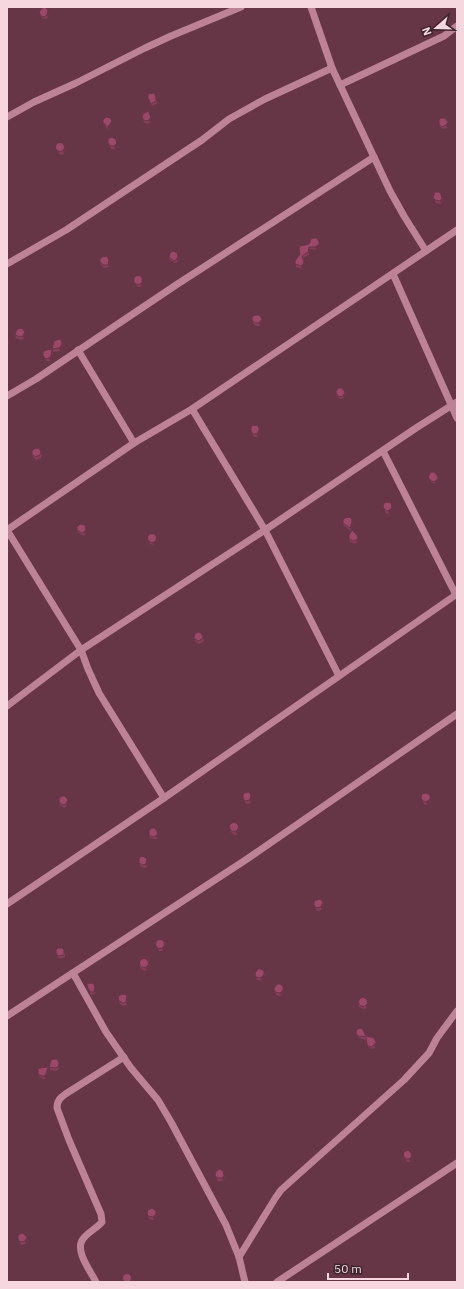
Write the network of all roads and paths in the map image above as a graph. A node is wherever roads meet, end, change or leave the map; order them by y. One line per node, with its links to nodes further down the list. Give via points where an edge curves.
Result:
1 (241, 7): 6 (street, via 158,42)
2 (311, 7): 4 (street)
3 (457, 26): 5 (street, via 437,40)
4 (332, 68): 5 (street); 10 (street, via 265,98 229,119 202,140 66,230)
5 (340, 85): 7 (street)
6 (7, 117)
7 (374, 157): 9 (street, via 404,216); 12 (street)
8 (457, 230): 9 (street)
9 (426, 251): 11 (street)
10 (7, 264)
11 (393, 274): 14 (street); 15 (street)
12 (78, 350): 13 (street); 17 (street)
13 (7, 396)
14 (454, 404): 16 (street); 18 (street)
15 (192, 409): 17 (street); 20 (street)
16 (457, 418)
17 (134, 443): 19 (street)
18 (383, 451): 20 (street); 21 (street)
19 (7, 530): 22 (street)
20 (265, 530): 22 (street); 23 (street)
21 (457, 594): 23 (street)
22 (81, 650): 24 (street); 26 (street, via 99,693)
23 (339, 676): 26 (street)
24 (7, 706)
25 (457, 714): 28 (street, via 247,859)
26 (164, 798): 27 (street)
27 (7, 904)
28 (72, 973): 30 (street); 31 (street, via 106,1032)
29 (457, 1011): 33 (street, via 429,1053 404,1080 281,1190)
30 (7, 1016)
31 (124, 1057): 33 (street, via 158,1100 171,1122 226,1225); 34 (street, via 61,1097 57,1108 101,1214 102,1222 83,1238 80,1246 82,1257)
32 (457, 1162): 36 (street)
33 (239, 1257): 35 (street)
34 (96, 1282)
35 (246, 1282)
36 (277, 1282)

